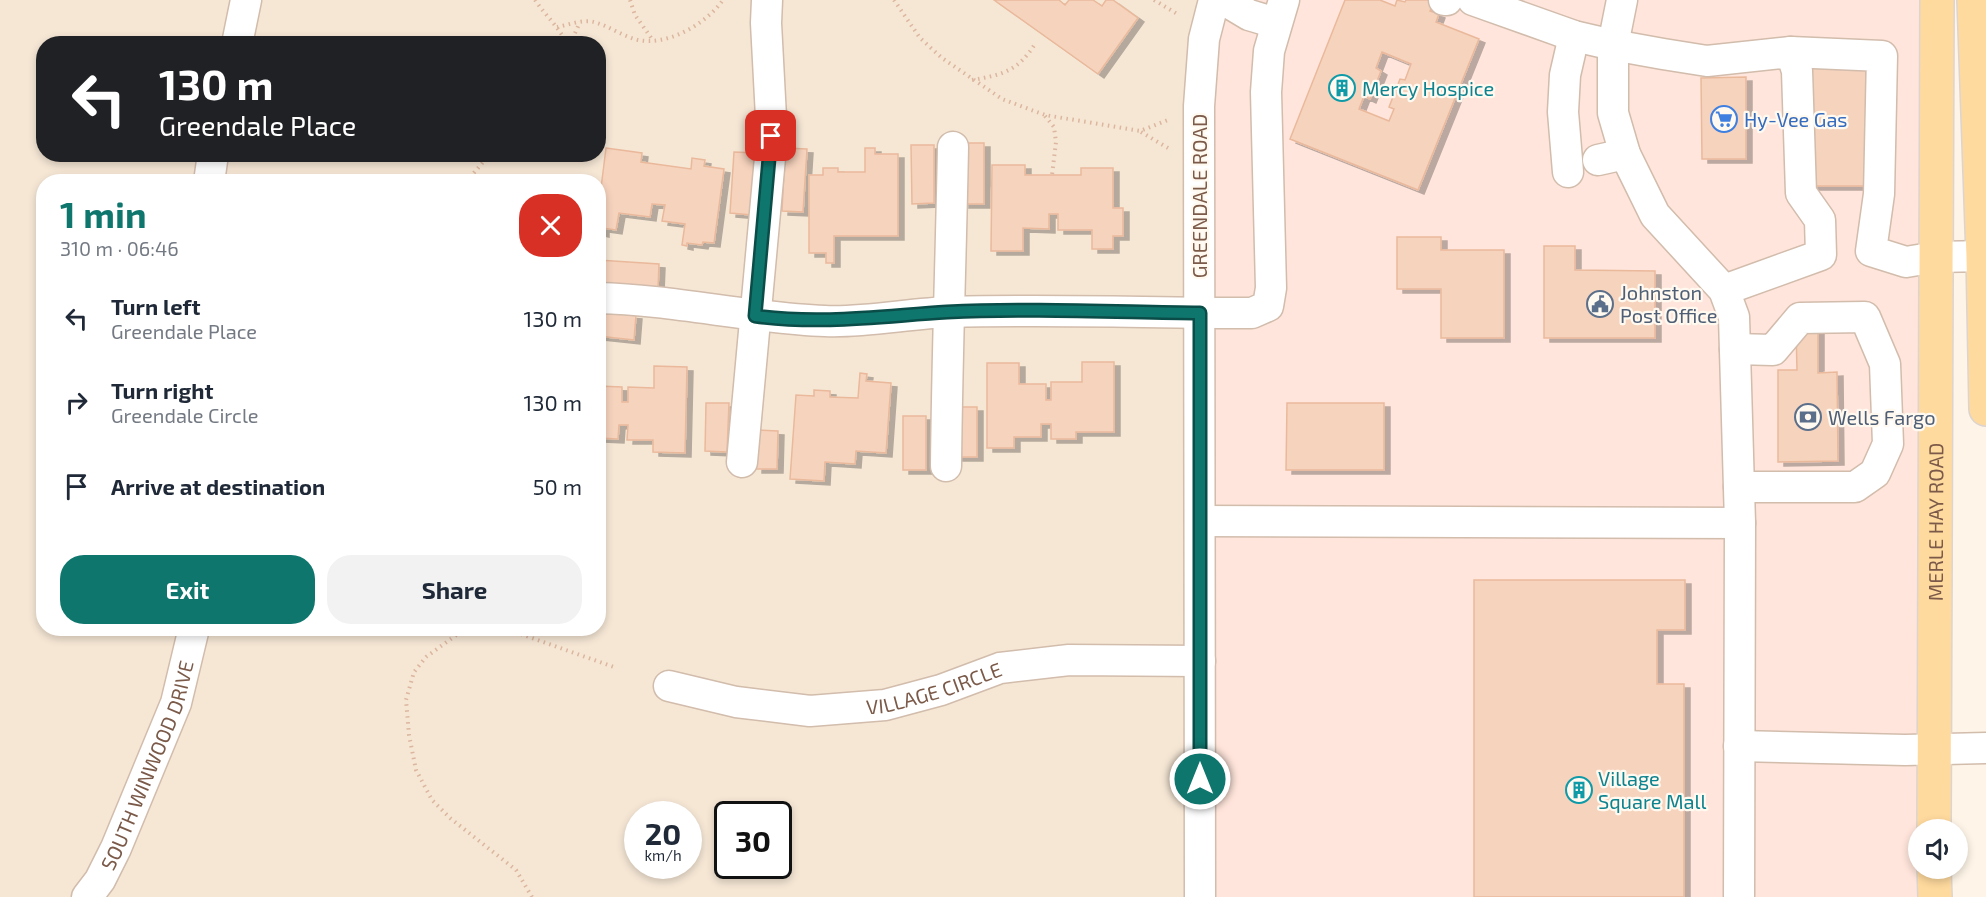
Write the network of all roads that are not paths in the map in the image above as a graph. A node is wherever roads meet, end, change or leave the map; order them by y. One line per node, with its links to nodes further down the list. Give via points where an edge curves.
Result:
1 (246, 0): 10 (street)
2 (767, 0): 24 (street, via 771,136)
3 (1214, 0): 23 (street, GREENDALE ROAD, via 1204,39 1199,105)
4 (1224, 0): 9 (street, via 1249,15)
5 (1473, 0): 11 (street)
6 (1623, 0): 12 (street)
7 (1937, 0): 19 (main road, MERLE HAY ROAD)
8 (1974, 0): 18 (main road)
9 (1280, 11): 23 (street, via 1269,51 1266,92 1271,288 1268,306 1252,313)
10 (239, 36)
11 (1574, 36): 12 (street); 15 (street, via 1565,75 1563,112)
12 (1612, 45): 13 (street, via 1707,61); 20 (street, via 1611,157 1655,215)
13 (1791, 52): 16 (street, via 1881,56 1880,194); 17 (street, via 1797,71 1801,193 1820,220)
14 (952, 147): 22 (street)
15 (1568, 172)
16 (1871, 251): 17 (street); 19 (street, via 1906,262)
17 (1821, 255): 20 (street)
18 (1985, 256): 19 (street); 26 (main road)
19 (1936, 257): 37 (main road, MERLE HAY ROAD)
20 (1724, 290): 25 (street, via 1734,317)
21 (606, 298): 24 (street)
22 (948, 312): 23 (street); 24 (street, via 829,321); 28 (street)
23 (1200, 313): 30 (street, GREENDALE ROAD)
24 (755, 316): 27 (street)
25 (1735, 349): 29 (street); 29 (street, via 1773,350 1800,318 1865,317 1885,364 1888,444 1875,472 1855,487)
26 (1986, 409)
27 (742, 462)
28 (946, 466)
29 (1739, 487): 31 (street)
30 (1200, 521): 31 (street); 33 (street, GREENDALE ROAD)
31 (1740, 523): 35 (street)
32 (192, 636): 40 (street, SOUTH WINWOOD DRIVE, via 176,703 116,848)
33 (1200, 661): 34 (street, VILLAGE CIRCLE, via 1069,660 1000,669 885,705 810,711 736,702); 41 (street, GREENDALE ROAD)
34 (669, 686)
35 (1739, 746): 37 (street); 42 (street)
36 (1986, 748): 37 (street)
37 (1934, 749): 38 (main road, MERLE HAY ROAD)
38 (1934, 819)
39 (1934, 879): 43 (main road)
40 (87, 897)
41 (1200, 897)
42 (1738, 897)
43 (1935, 897)

